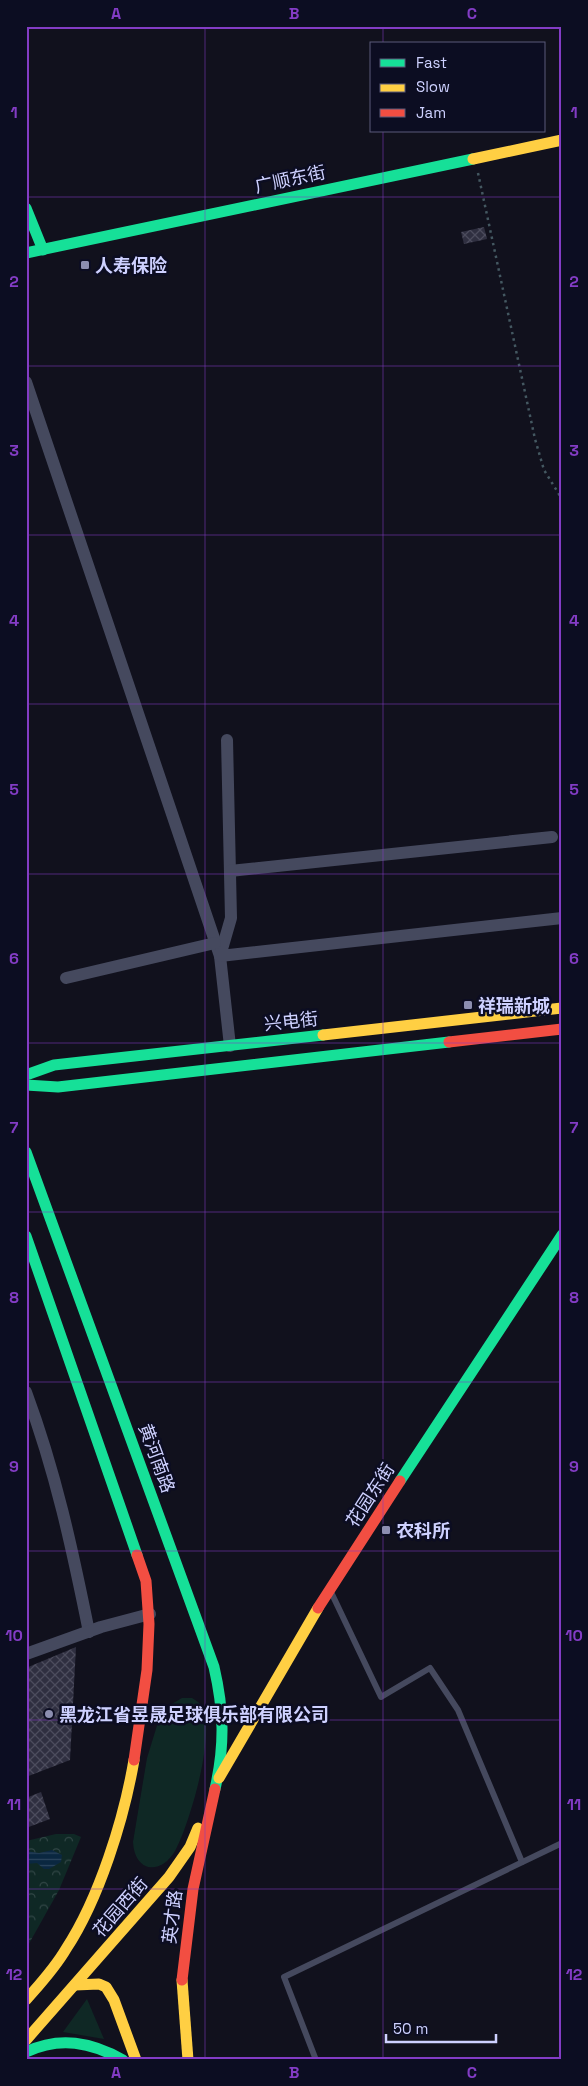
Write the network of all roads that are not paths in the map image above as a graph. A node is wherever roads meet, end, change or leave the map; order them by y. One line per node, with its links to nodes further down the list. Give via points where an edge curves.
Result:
1 (562, 140): 3 (main road, 广顺东街)
2 (26, 208): 3 (main road)
3 (43, 250): 4 (main road, 广顺东街)
4 (26, 253)
5 (26, 382): 10 (street)
6 (227, 740): 8 (street)
7 (552, 837): 8 (street)
8 (230, 870): 11 (street, via 231,918)
9 (562, 918): 11 (street)
10 (215, 943): 11 (street); 12 (street)
11 (220, 956): 15 (street)
12 (66, 978)
13 (562, 1008): 15 (main road, 兴电街)
14 (562, 1029): 16 (main road)
15 (230, 1046): 16 (main road); 17 (main road, 兴电街, via 54,1065)
16 (232, 1065): 18 (main road, via 58,1087)
17 (26, 1075)
18 (26, 1085)
19 (26, 1152): 20 (main road, 黄河南路)
20 (38, 1223): 28 (main road, 黄河南路, via 214,1667 222,1702 223,1742)
21 (562, 1235): 24 (main road, 花园东街)
22 (26, 1236): 25 (main road, via 146,1581)
23 (26, 1392): 26 (street, via 62,1502)
24 (329, 1589): 28 (main road, 花园东街); 30 (lane, via 381,1696 430,1668 458,1710)
25 (150, 1614): 26 (street); 32 (main road, 花园西街, via 144,1700 133,1768 111,1850 72,1941)
26 (89, 1632): 27 (street)
27 (26, 1654)
28 (217, 1781): 31 (main road, 花园西街, via 190,1848 169,1877); 37 (main road, 英才路, via 193,1888 186,1936 182,1985)
29 (562, 1843): 30 (lane)
30 (522, 1862): 38 (lane, via 284,1977)
31 (75, 1985): 33 (main road, 花园西街); 36 (main road, via 106,1986)
32 (26, 2000)
33 (26, 2040)
34 (26, 2052): 35 (main road, via 62,2041 82,2042)
35 (123, 2060)
36 (136, 2060)
37 (188, 2060)
38 (316, 2060)

